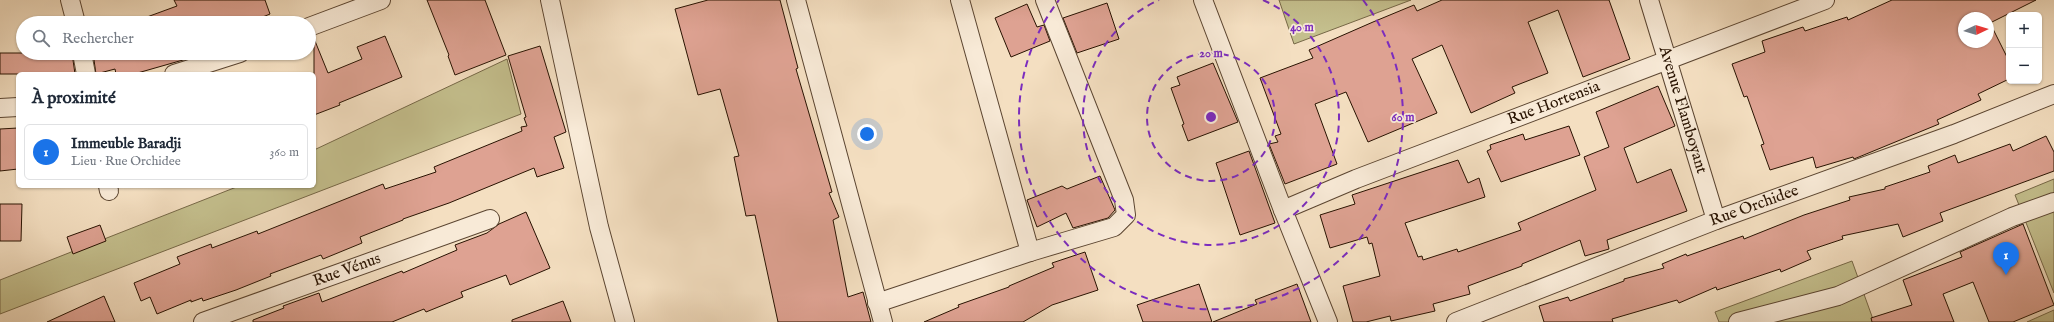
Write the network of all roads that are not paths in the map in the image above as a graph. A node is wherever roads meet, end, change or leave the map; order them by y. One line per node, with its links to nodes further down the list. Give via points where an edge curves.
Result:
1 (70, 0): 10 (street)
2 (381, 0): 11 (street)
3 (550, 0): 27 (street, via 599,227)
4 (796, 0): 25 (street)
5 (960, 0): 24 (street)
6 (1045, 0): 24 (street, via 1124,200 1126,215 1114,226)
7 (1203, 0): 21 (street)
8 (1649, 0): 14 (street, Avenue Flamboyant)
9 (1825, 0): 14 (street, Rue Hortensia)
10 (74, 16)
11 (316, 24)
12 (83, 60): 15 (street)
13 (218, 60): 16 (street)
14 (1666, 60): 21 (street, Rue Hortensia, via 1356,179); 23 (street, Avenue Flamboyant)
15 (86, 72)
16 (180, 72)
17 (2054, 94): 23 (street, Rue Orchidee, via 1954,134)
18 (16, 107): 19 (street)
19 (0, 108)
20 (2054, 202): 31 (street, via 2012,217 1838,296)
21 (1283, 210): 29 (street)
22 (490, 219): 26 (street, Rue Vénus)
23 (1716, 220): 30 (street, Rue Orchidee)
24 (1030, 252): 25 (street)
25 (877, 303): 28 (street)
26 (203, 322)
27 (625, 322)
28 (883, 322)
29 (1328, 322)
30 (1456, 322)
31 (1738, 322)

